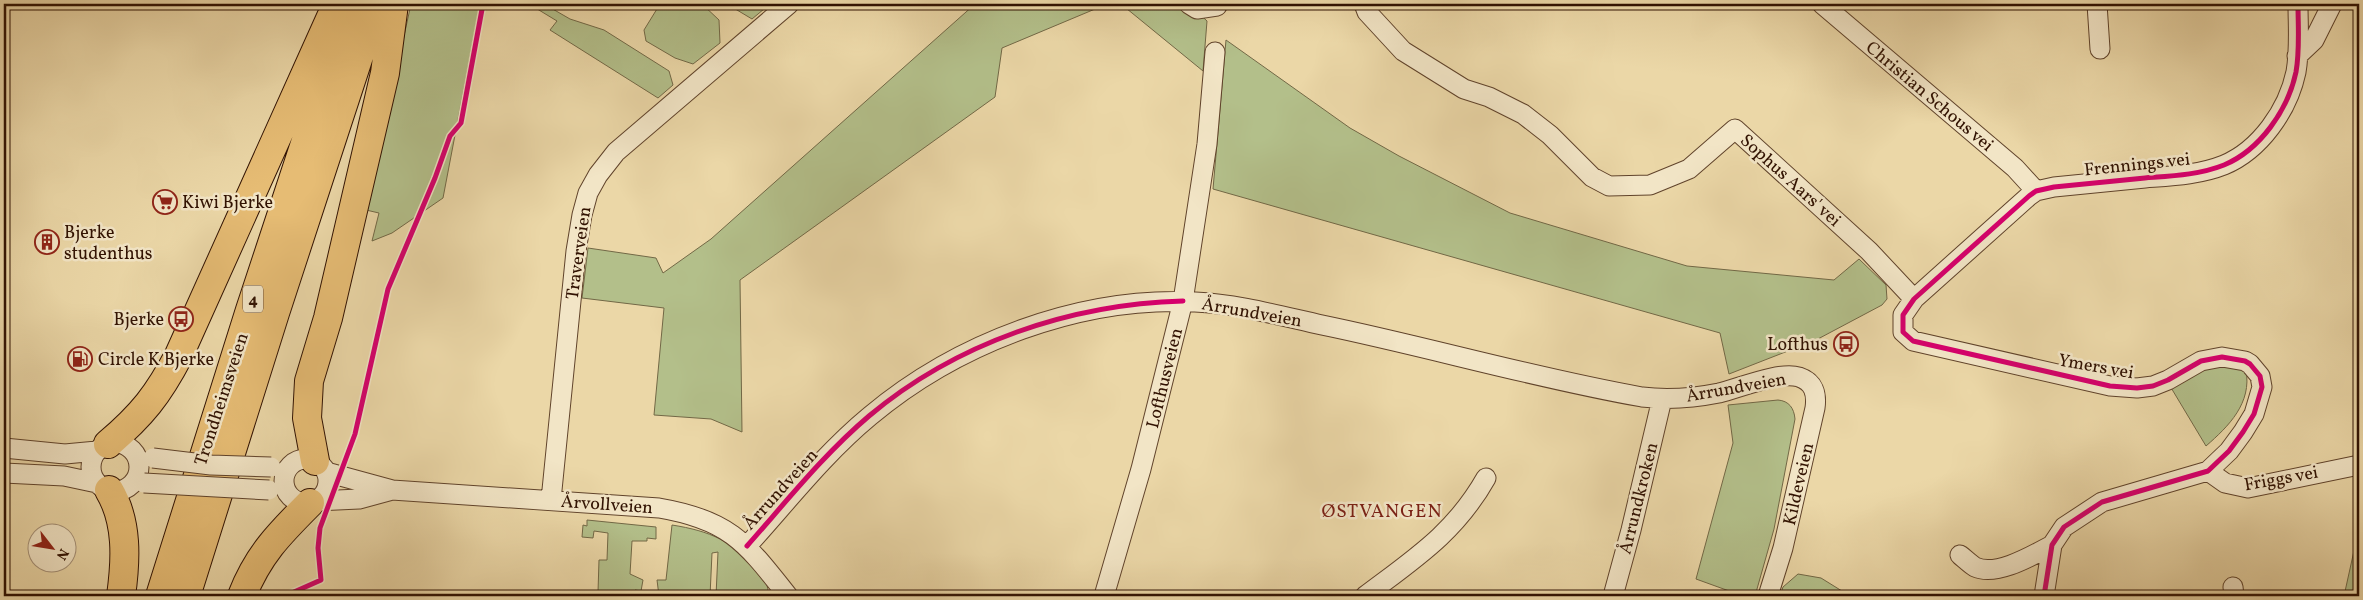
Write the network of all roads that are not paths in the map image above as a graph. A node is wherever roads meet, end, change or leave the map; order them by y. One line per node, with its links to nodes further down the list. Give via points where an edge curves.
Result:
1 (337, 4): 21 (highway, via 176,361 146,409)
2 (351, 4): 37 (highway, Trondheimsveien / 4)
3 (376, 4): 38 (highway, Trondheimsveien / 4)
4 (394, 4): 24 (highway, via 385,73 328,318 309,381 307,412)
5 (789, 4): 31 (street, Traverveien, via 616,152 588,193 576,251)
6 (1189, 4): 7 (street, via 1197,9)
7 (1218, 4)
8 (1364, 4): 18 (street, Sophus Aars' vei, via 1377,25 1403,51 1464,89 1490,97 1523,114 1550,135 1592,177 1609,186 1650,185 1689,169 1735,129 1870,251)
9 (1822, 4): 16 (street, Christian Schous vei, via 2014,168)
10 (2097, 4): 13 (street)
11 (2298, 4): 15 (street, Frennings vei)
12 (2332, 4): 15 (street, via 2314,40)
13 (2100, 49)
14 (1215, 52): 17 (street, Lofthusveien, via 1207,144)
15 (2298, 56): 16 (street, Frennings vei, via 2296,72 2279,114 2257,141 2222,166 2194,173 2054,186)
16 (2036, 191): 18 (street, Frennings vei)
17 (1183, 301): 20 (street, Årrundveien, via 1266,312 1620,393); 34 (street, Årrundveien, via 1116,307 1072,316 993,341 942,366 894,396 855,429); 41 (street, Lofthusveien, via 1141,469)
18 (1911, 303): 26 (street, Ymers vei, via 1902,325 1903,332 1913,341 2110,386 2153,386 2214,357 2245,360 2260,376 2260,401 2229,451)
19 (1799, 377): 20 (street, Årrundveien, via 1786,376 1718,393); 44 (street, Kildeveien, via 1811,384 1816,399 1788,526)
20 (1662, 399): 43 (street, Årrundkroken)
21 (102, 447): 22 (street, via 66,454); 23 (street, via 120,443); 29 (street, via 91,463 91,470)
22 (4, 450): 27 (street)
23 (134, 453): 24 (street, Årvollveien, bridge, via 211,465); 29 (street, via 138,459 138,472)
24 (311, 465): 30 (street, Årvollveien); 32 (street, via 328,481 326,491); 32 (street, via 286,472 284,482 286,491)
25 (2359, 465): 26 (street, Friggs vei, via 2248,488 2225,483)
26 (2208, 471): 33 (street, Ymers vei, via 2102,502 2064,527)
27 (5, 478): 29 (street, Årvollveien, via 64,476)
28 (1486, 478): 42 (street, via 1459,518 1439,540)
29 (120, 485): 32 (street, Årvollveien, bridge, via 269,490); 36 (highway, via 124,562)
30 (392, 490): 31 (street, Årvollveien); 32 (street, Årvollveien, via 359,499)
31 (551, 500): 34 (street, Årvollveien, via 679,511 723,528)
32 (306, 501): 39 (highway, via 272,541)
33 (2052, 545): 35 (street, Ymers vei, via 2020,562 1993,569 1976,567); 45 (street, Ymers vei)
34 (747, 546): 40 (street, Årvollveien)
35 (1960, 555)
36 (121, 596)
37 (160, 596)
38 (186, 596)
39 (242, 596)
40 (788, 596)
41 (1104, 596)
42 (1365, 596)
43 (1612, 596)
44 (1768, 596)
45 (2044, 596)

